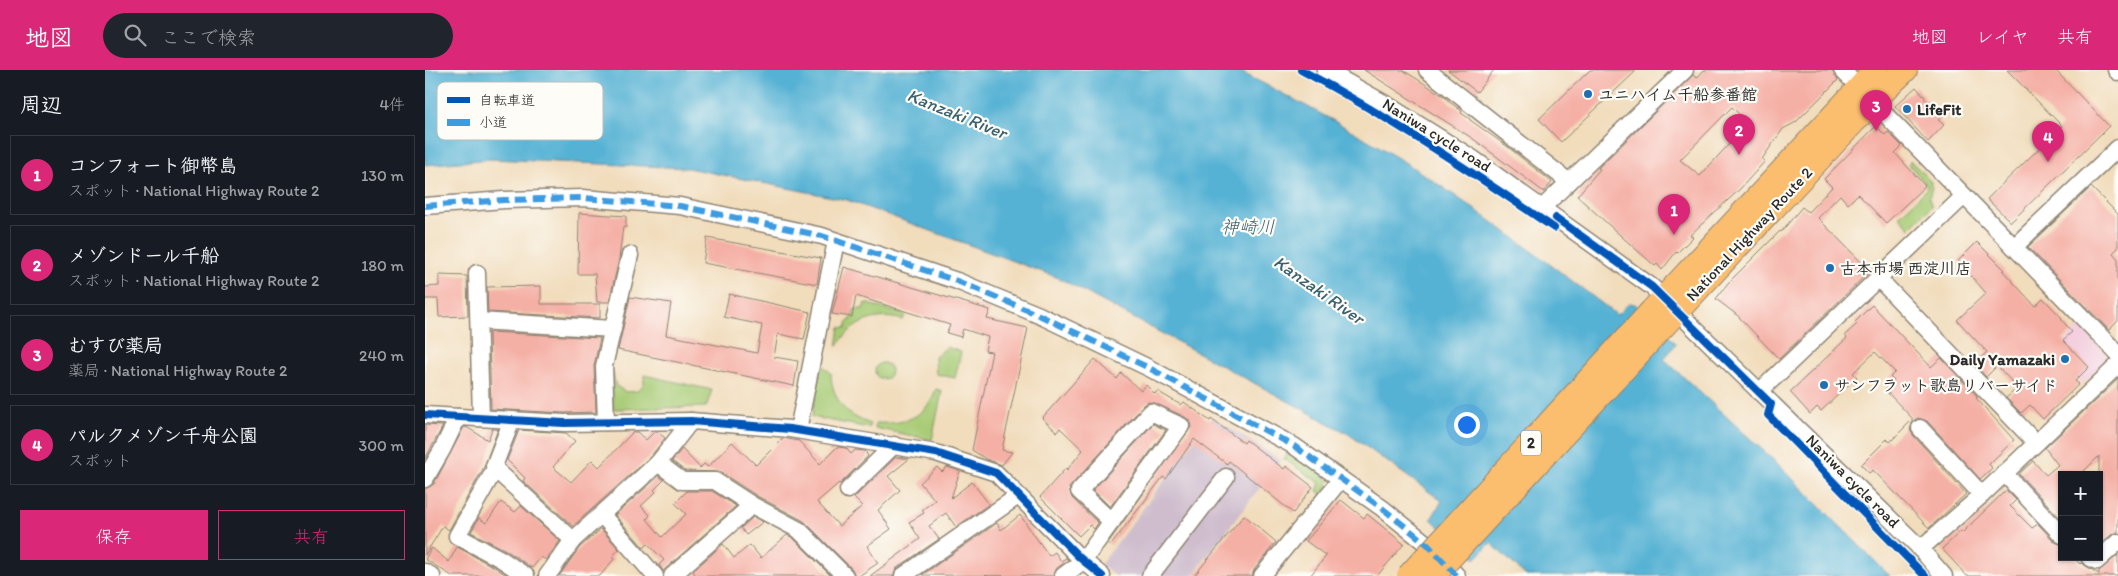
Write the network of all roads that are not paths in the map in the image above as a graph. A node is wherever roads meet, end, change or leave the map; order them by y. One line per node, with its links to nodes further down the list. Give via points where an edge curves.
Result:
1 (1325, 70): 12 (street, via 1472,158)
2 (1427, 70): 9 (street)
3 (1685, 70): 9 (street)
4 (1842, 70): 7 (street)
5 (1876, 70): 7 (highway, National Highway Route 2 / 2)
6 (1905, 70): 7 (highway, National Highway Route 2 / 2)
7 (1865, 94): 10 (street); 18 (highway, National Highway Route 2 / 2)
8 (2118, 148): 14 (street)
9 (1569, 182): 12 (street)
10 (1964, 196): 14 (street); 17 (street)
11 (425, 206): 13 (street, via 583,198 671,205)
12 (1542, 208): 18 (street, via 1652,287)
13 (836, 241): 31 (street); 39 (street, via 957,281 1039,315 1149,368 1294,446)
14 (2014, 247): 21 (street)
15 (630, 255): 20 (street)
16 (477, 273): 19 (street)
17 (1879, 278): 23 (street); 32 (street)
18 (1665, 311): 23 (street); 64 (highway, National Highway Route 2 / 2, bridge); 65 (highway, National Highway Route 2 / 2, bridge)
19 (479, 321): 20 (street); 26 (street)
20 (613, 329): 29 (street, via 604,366)
21 (2118, 354)
22 (2118, 365): 32 (street)
23 (1759, 392): 49 (street)
24 (425, 415): 25 (street)
25 (458, 417): 26 (street); 38 (street)
26 (481, 418): 27 (street)
27 (512, 420): 29 (street, via 564,424); 35 (street)
28 (691, 421): 29 (street); 31 (street); 34 (street)
29 (606, 422)
30 (1920, 428): 41 (street)
31 (798, 430): 33 (street)
32 (2036, 443): 36 (street)
33 (894, 445): 40 (street); 42 (street, via 936,453 996,473)
34 (658, 463): 43 (street, via 682,481 715,482); 44 (street)
35 (495, 469): 47 (street); 55 (street, via 457,536)
36 (2005, 474): 41 (street); 46 (street)
37 (1227, 476): 62 (street)
38 (425, 479)
39 (1341, 480): 63 (street); 66 (street, via 1428,544)
40 (848, 490)
41 (1982, 495): 49 (street)
42 (1018, 496): 51 (street); 59 (street)
43 (752, 505): 53 (street); 58 (street, via 799,530)
44 (602, 515): 47 (street); 57 (street)
45 (1112, 522): 45 (street, via 1146,474 1181,426 1151,412 1079,491); 51 (street)
46 (2058, 531)
47 (573, 540): 56 (street)
48 (2118, 542): 50 (street)
49 (1921, 549): 67 (street)
50 (2103, 556)
51 (1083, 561): 60 (street); 61 (street)
52 (425, 572): 54 (street)
53 (681, 573)
54 (432, 576)
55 (526, 576)
56 (547, 576)
57 (655, 576)
58 (845, 576)
59 (903, 576)
60 (1063, 576)
61 (1103, 576)
62 (1150, 576)
63 (1261, 576)
64 (1409, 576)
65 (1433, 576)
66 (1457, 576)
67 (1943, 576)

